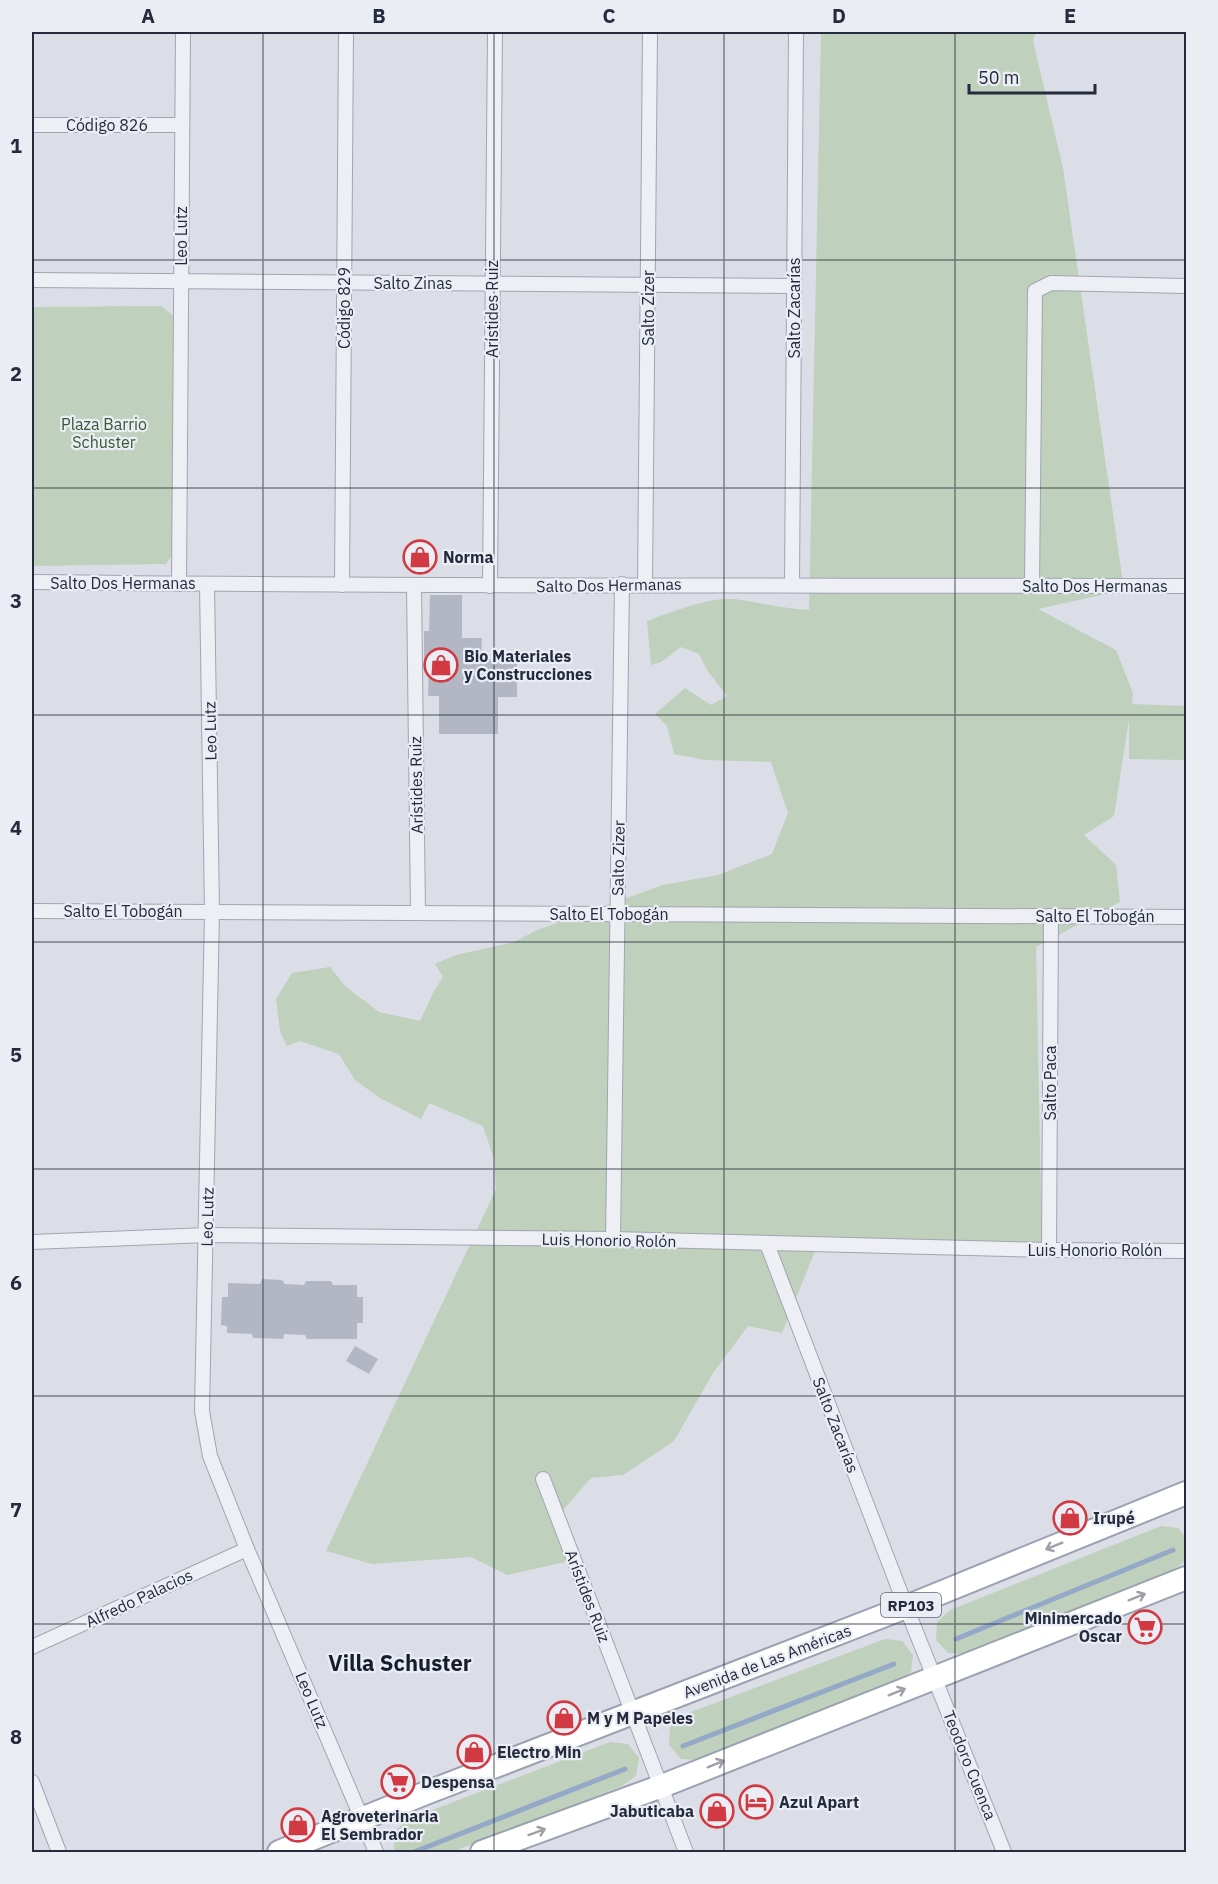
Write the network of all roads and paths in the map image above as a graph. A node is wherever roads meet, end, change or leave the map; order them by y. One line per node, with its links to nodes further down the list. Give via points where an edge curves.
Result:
1 (183, 32): 7 (street, Leo Lutz)
2 (346, 32): 10 (street, Código 829)
3 (495, 32): 11 (street, Arístides Ruiz)
4 (650, 32): 12 (street, Salto Zizer)
5 (796, 32): 13 (street, Salto Zacarías)
6 (32, 125): 7 (street, Código 826)
7 (182, 125): 9 (street, Leo Lutz)
8 (32, 280): 9 (street, Salto Zinas)
9 (181, 281): 10 (street, Salto Zinas); 16 (street, Leo Lutz)
10 (344, 282): 11 (street, Salto Zinas); 21 (street, Código 829)
11 (492, 283): 12 (street, Salto Zinas); 24 (street, Arístides Ruiz)
12 (648, 285): 13 (street, Salto Zinas); 19 (street, Salto Zizer)
13 (794, 286): 20 (street, Salto Zacarías)
14 (1186, 286): 23 (street, via 1051,283 1035,291)
15 (32, 582): 16 (street, Salto Dos Hermanas)
16 (179, 584): 17 (street, Salto Dos Hermanas)
17 (207, 584): 21 (street, Salto Dos Hermanas); 27 (street, Leo Lutz)
18 (622, 584): 19 (street, Salto Dos Hermanas); 24 (street, Salto Dos Hermanas); 29 (street, Salto Zizer)
19 (645, 584): 20 (street, Salto Dos Hermanas)
20 (792, 584): 23 (street, Salto Dos Hermanas)
21 (342, 585): 22 (street, Salto Dos Hermanas)
22 (414, 585): 24 (street, Salto Dos Hermanas); 28 (street, Arístides Ruiz)
23 (1032, 585): 25 (street, Salto Dos Hermanas)
24 (490, 586)
25 (1186, 586)
26 (32, 910): 27 (street, Salto El Tobogán)
27 (212, 912): 28 (street, Salto El Tobogán); 32 (street, Leo Lutz)
28 (418, 912): 29 (street, Salto El Tobogán)
29 (618, 914): 30 (street, Salto El Tobogán); 33 (street, Salto Zizer)
30 (1051, 916): 31 (street, Salto El Tobogán); 36 (street, Salto Paca)
31 (1186, 917)
32 (207, 1235): 33 (street, Luis Honorio Rolón); 34 (street, Luis Honorio Rolón); 40 (street, Leo Lutz, via 202,1411 210,1456)
33 (613, 1239): 35 (street, Luis Honorio Rolón)
34 (32, 1242)
35 (767, 1244): 36 (street, Luis Honorio Rolón); 42 (street, Salto Zacarías)
36 (1049, 1250): 37 (street, Luis Honorio Rolón)
37 (1186, 1251)
38 (543, 1479): 45 (street, Arístides Ruiz)
39 (1186, 1493): 42 (main road, Avenida de Las Américas / RP103, one-way to 42)
40 (247, 1549): 43 (street, Alfredo Palacios); 48 (street, Leo Lutz)
41 (1186, 1578): 44 (main road, one-way to 41)
42 (906, 1607): 44 (street, Salto Zacarías); 45 (main road, Avenida de Las Américas / RP103)
43 (32, 1647)
44 (935, 1677): 47 (main road, one-way to 44); 54 (street, Teodoro Cuenca)
45 (634, 1712): 47 (street, Arístides Ruiz); 48 (main road, Avenida de Las Américas / RP103)
46 (32, 1782): 49 (street)
47 (662, 1786): 52 (main road, one-way to 47); 53 (street, Arístides Ruiz)
48 (363, 1820): 50 (main road, Avenida de Las Américas / RP103); 51 (street, Leo Lutz)
49 (59, 1852)
50 (279, 1852)
51 (376, 1852)
52 (482, 1852)
53 (686, 1852)
54 (1004, 1852)

